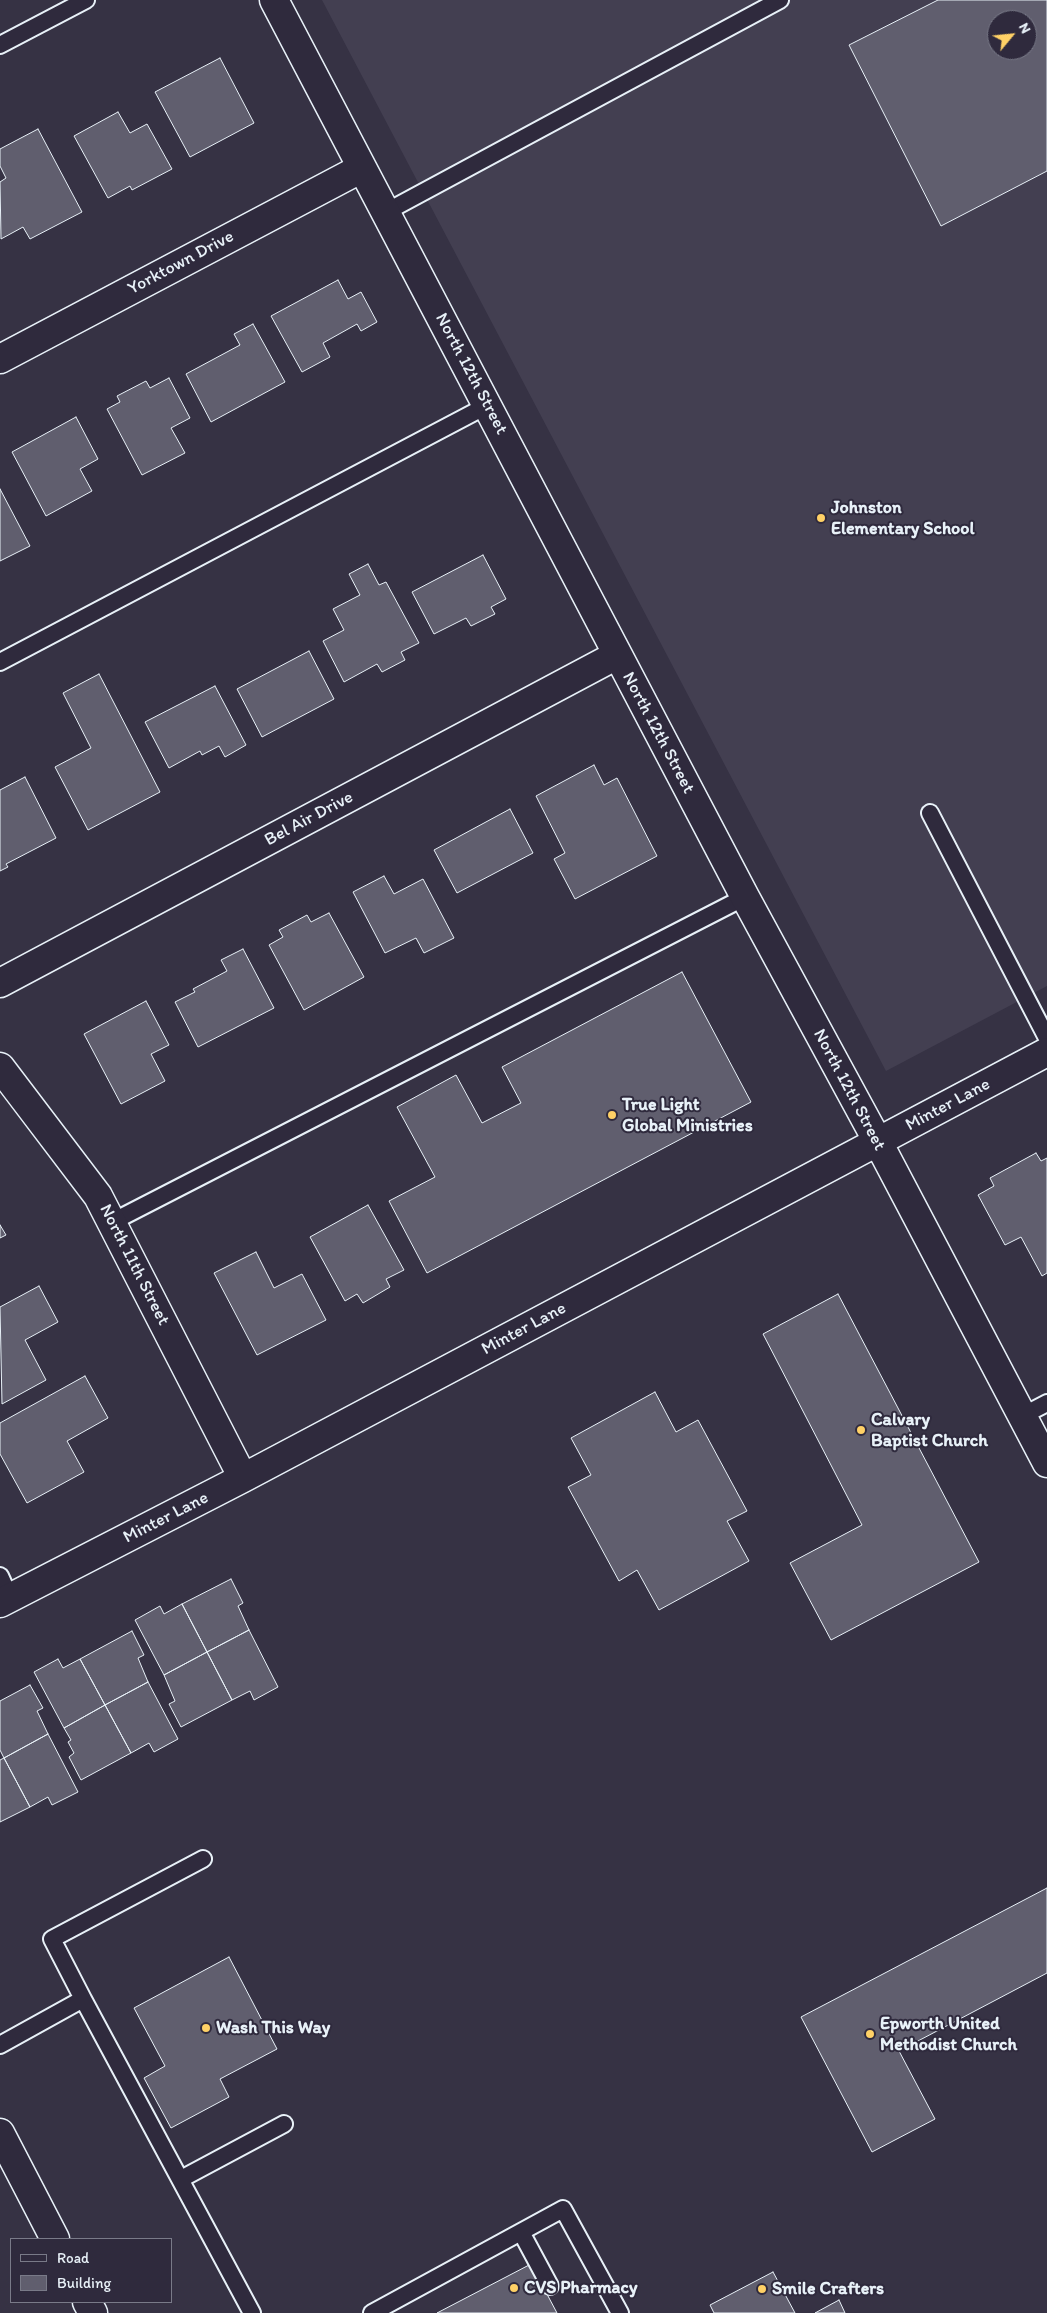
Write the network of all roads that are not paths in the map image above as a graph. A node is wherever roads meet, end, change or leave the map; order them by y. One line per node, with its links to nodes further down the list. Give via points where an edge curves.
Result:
1 (86, 0): 4 (lane)
2 (274, 0): 5 (street, North 12th Street)
3 (780, 0): 6 (lane)
4 (0, 45)
5 (362, 168): 6 (street, North 12th Street); 7 (street, Yorktown Drive)
6 (386, 212): 8 (street, North 12th Street)
7 (0, 359)
8 (488, 405): 9 (street, North 12th Street); 10 (lane)
9 (617, 655): 12 (street, North 12th Street); 13 (street, Bel Air Drive)
10 (0, 662)
11 (930, 813): 14 (lane)
12 (745, 898): 17 (street, North 12th Street); 18 (lane)
13 (0, 983)
14 (1047, 1038)
15 (1047, 1052): 17 (street, Minter Lane)
16 (0, 1067): 18 (street, North 11th Street, via 98,1196)
17 (878, 1142): 20 (street, North 12th Street); 22 (street, Minter Lane)
18 (112, 1222): 22 (street, North 11th Street)
19 (1047, 1403): 20 (lane)
20 (1022, 1416): 21 (street, North 12th Street)
21 (1047, 1463)
22 (243, 1478): 23 (street, Minter Lane)
23 (3, 1593)
24 (203, 1860): 25 (lane, via 52,1939)
25 (83, 1999): 26 (lane); 29 (lane)
26 (0, 2045)
27 (284, 2124): 29 (lane)
28 (0, 2133): 31 (street)
29 (181, 2179): 33 (lane)
30 (521, 2232): 32 (lane); 34 (lane); 35 (lane, via 563,2209)
31 (54, 2238)
32 (550, 2286)
33 (252, 2313)
34 (372, 2313)
35 (620, 2313)

